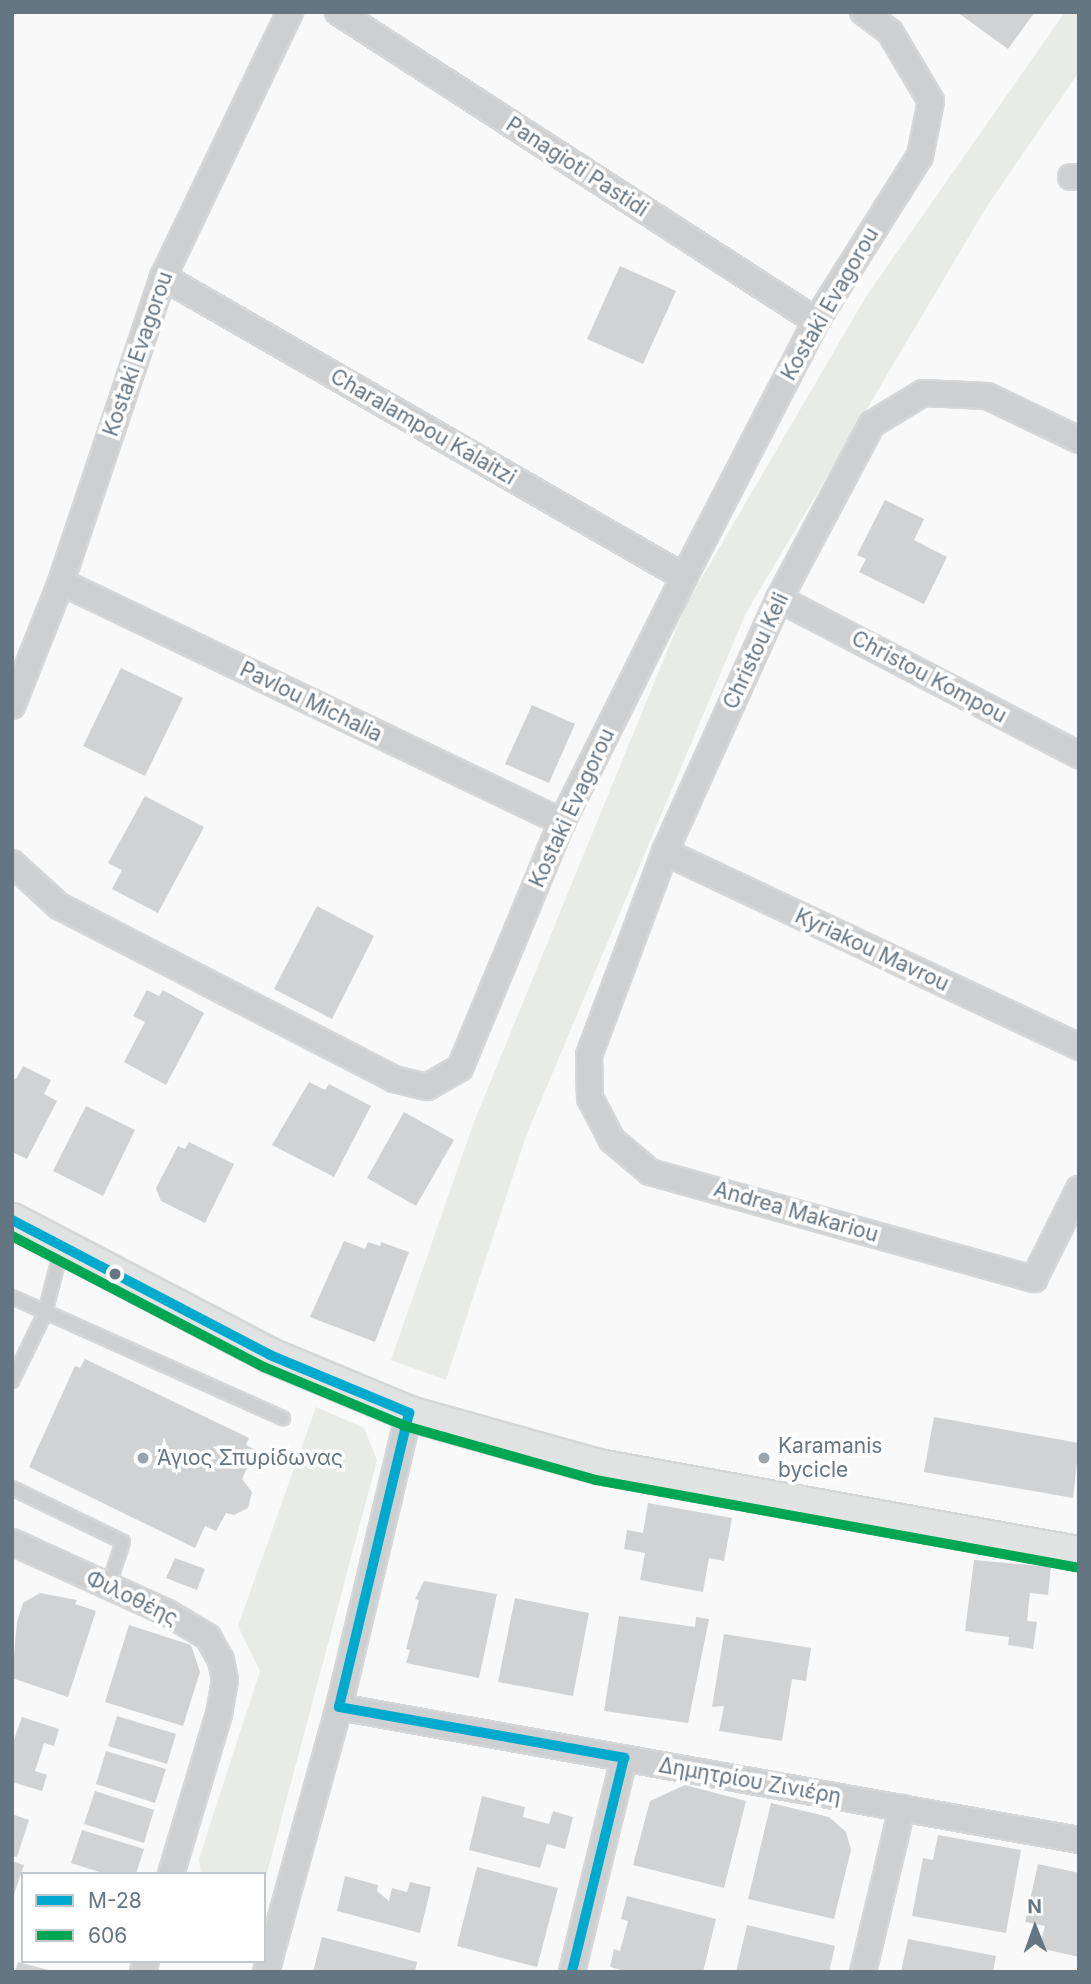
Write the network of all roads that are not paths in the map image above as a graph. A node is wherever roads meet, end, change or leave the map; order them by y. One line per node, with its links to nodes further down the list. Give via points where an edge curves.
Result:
1 (290, 12): 4 (street, Kostaki Evagorou)
2 (338, 12): 5 (street, Panagioti Pastidi)
3 (863, 12): 5 (street, Kostaki Evagorou, via 890,32 931,101 920,156)
4 (163, 277): 7 (street, Charalampou Kalaitzi); 8 (street, Kostaki Evagorou)
5 (816, 321): 7 (street, Kostaki Evagorou)
6 (1079, 440): 9 (street, Christou Keli, via 987,396 923,393 872,424)
7 (684, 577): 12 (street, Kostaki Evagorou)
8 (61, 583): 10 (street, Kostaki Evagorou); 12 (street, Pavlou Michalia)
9 (779, 599): 11 (street, Christou Kompou); 13 (street, Christou Keli)
10 (12, 706)
11 (1079, 755)
12 (562, 822): 14 (street, Kostaki Evagorou, via 460,1068 427,1087 394,1079 59,906)
13 (665, 852): 15 (street, Kyriakou Mavrou); 16 (street, Christou Keli, via 589,1055)
14 (12, 863)
15 (1079, 1047)
16 (590, 1098): 17 (street, Andrea Makariou, via 612,1140 650,1172 1034,1279)
17 (1079, 1189)
18 (12, 1220): 19 (street)
19 (62, 1247): 21 (lane); 23 (street, via 270,1355)
20 (12, 1297): 21 (lane)
21 (44, 1313): 22 (lane); 24 (lane)
22 (12, 1381)
23 (409, 1413): 27 (street, via 598,1466); 29 (street)
24 (283, 1418)
25 (12, 1488): 28 (lane, via 124,1542)
26 (12, 1543): 28 (street, Φιλοθέης)
27 (1079, 1553)
28 (108, 1584): 33 (street, Φιλοθέης, via 208,1637 221,1660 225,1681 219,1714)
29 (339, 1707): 30 (street, Δημητρίου Ζινιέρη); 34 (street)
30 (624, 1758): 31 (street, Δημητρίου Ζινιέρη); 35 (street)
31 (902, 1808): 32 (street, Δημητρίου Ζινιέρη); 36 (street)
32 (1079, 1840)
33 (172, 1872)
34 (267, 1960)
35 (572, 1972)
36 (863, 1972)

